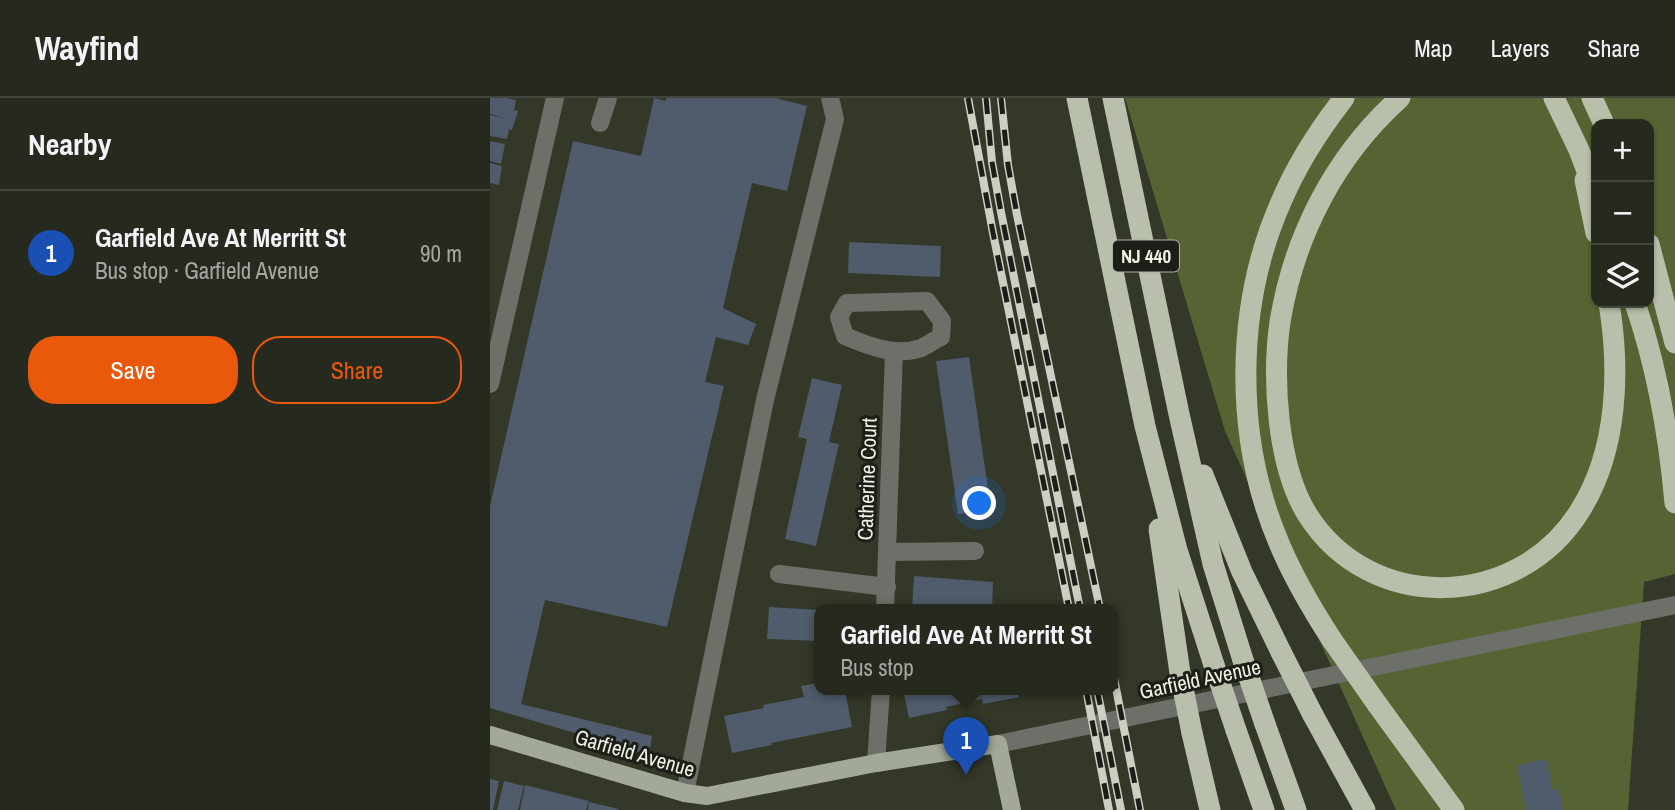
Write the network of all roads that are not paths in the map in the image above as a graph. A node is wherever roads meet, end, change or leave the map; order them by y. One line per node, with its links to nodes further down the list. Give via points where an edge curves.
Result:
1 (555, 98): 20 (street)
2 (608, 98): 11 (street)
3 (830, 98): 34 (street, via 835,119 765,400)
4 (1113, 98): 21 (highway, NJ 440)
5 (1344, 98): 40 (highway, bridge, via 1323,125 1280,202 1258,271 1247,339 1246,384 1255,464 1278,541 1312,609)
6 (1401, 98): 16 (highway, via 1364,134 1310,219 1290,275 1278,335 1278,400 1291,478 1307,514 1334,546 1387,579 1456,588 1519,570 1554,544 1593,487 1609,435 1614,380)
7 (1554, 98): 12 (highway)
8 (1592, 98): 10 (highway)
9 (1079, 106): 22 (highway, NJ 440)
10 (1602, 119)
11 (600, 123)
12 (1579, 150): 13 (highway); 14 (highway)
13 (1591, 182)
14 (1591, 209)
15 (1649, 245): 18 (highway)
16 (1610, 308)
17 (1637, 308): 23 (highway, via 1664,412)
18 (1675, 343)
19 (894, 351): 19 (street, via 920,348 940,337 943,321 927,301 847,303 839,317 845,335); 25 (street, Catherine Court)
20 (490, 384)
21 (1179, 414): 38 (highway, NJ 440, bridge, via 1213,564); 39 (highway, bridge, via 1242,572)
22 (1146, 426): 36 (highway, bridge, via 1180,673); 37 (highway, NJ 440, bridge, via 1177,550)
23 (1675, 503)
24 (975, 551): 25 (street)
25 (888, 552): 27 (street, Catherine Court)
26 (779, 574): 27 (street)
27 (887, 587): 28 (street, Catherine Court)
28 (886, 604)
29 (1675, 605): 32 (street, Garfield Avenue)
30 (881, 695): 33 (street)
31 (490, 735): 34 (main road, Garfield Avenue)
32 (998, 744): 33 (main road, Garfield Avenue); 35 (main road)
33 (876, 763): 34 (main road, Garfield Avenue, via 707,796)
34 (685, 793)
35 (1012, 810)
36 (1210, 810)
37 (1264, 810)
38 (1296, 810)
39 (1365, 810)
40 (1454, 810)

